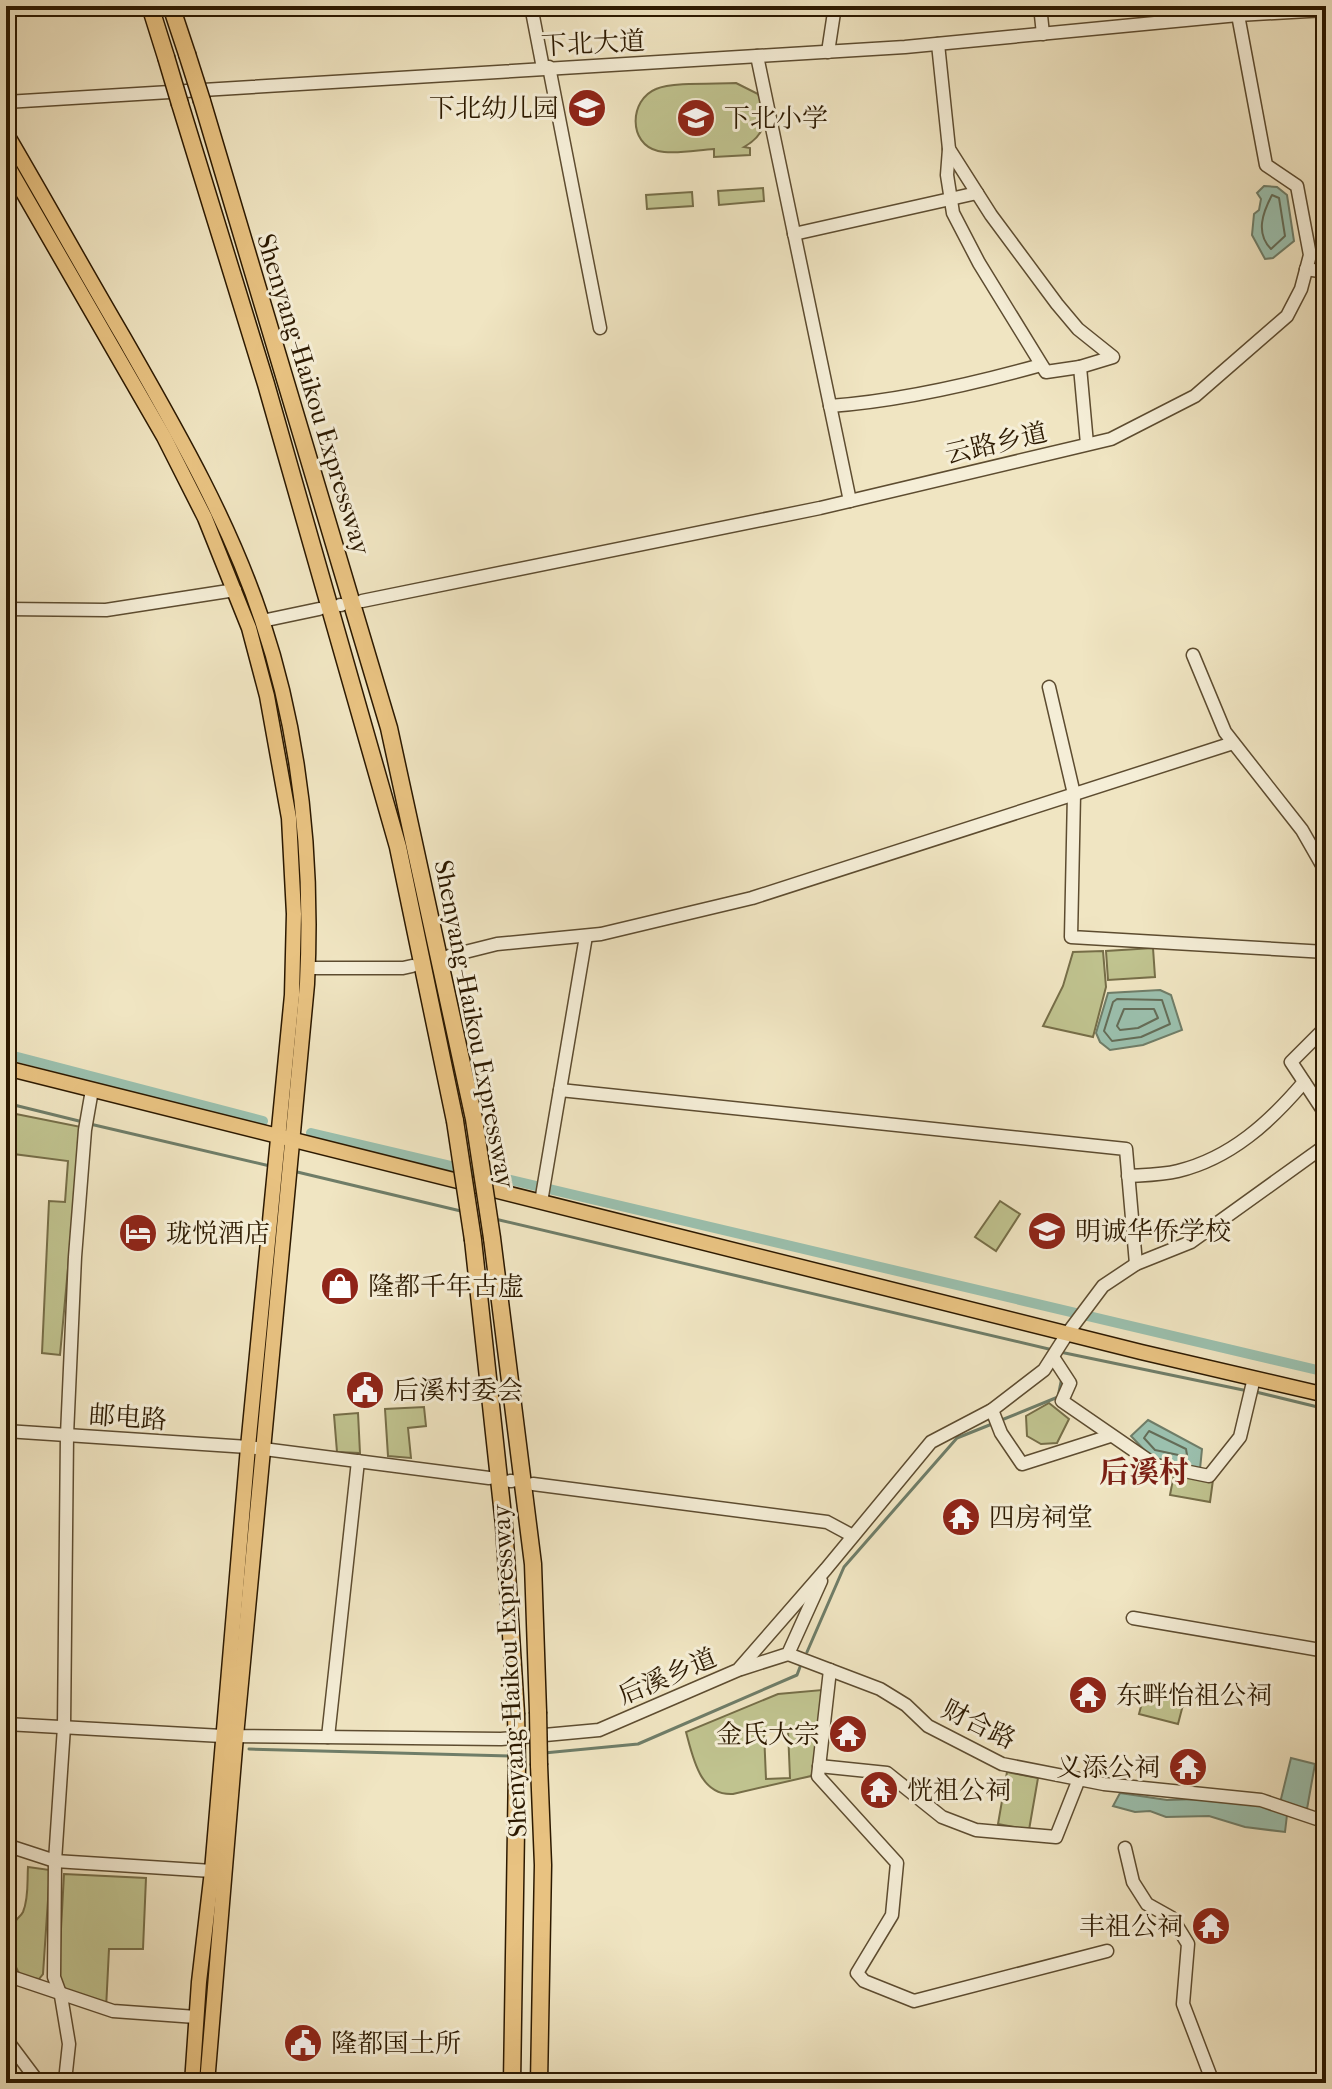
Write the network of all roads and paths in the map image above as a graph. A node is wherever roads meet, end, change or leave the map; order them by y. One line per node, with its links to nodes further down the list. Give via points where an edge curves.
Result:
1 (150, 6): 92 (highway, Shenyang-Haikou Expressway, bridge, via 266,384 398,847 455,1121 504,1525 516,1713)
2 (171, 6): 93 (highway, Shenyang-Haikou Expressway, bridge, via 389,728 474,1119 533,1564 543,1865)
3 (531, 6): 12 (street)
4 (835, 6): 10 (street)
5 (1040, 6): 8 (street)
6 (1326, 10): 7 (street, 下北大道)
7 (1238, 11): 8 (street, 下北大道); 20 (street, 云路乡道, via 1266,165 1297,186 1310,255)
8 (1043, 34): 9 (street, 下北大道)
9 (938, 44): 10 (street, 下北大道); 15 (street)
10 (828, 52): 11 (street, 下北大道)
11 (757, 56): 12 (street, 下北大道); 19 (street)
12 (546, 68): 13 (street, 下北大道); 22 (street)
13 (6, 102)
14 (6, 133): 32 (main road, via 212,497)
15 (949, 149): 17 (street); 18 (street)
16 (6, 163): 28 (main road, via 164,437)
17 (977, 193): 18 (street); 24 (street, via 1057,304 1113,357)
18 (951, 199): 19 (street); 23 (street, via 979,263)
19 (794, 234): 25 (street)
20 (1306, 269): 21 (street); 26 (street, 云路乡道, via 1287,316 1195,396 1111,439)
21 (1326, 272)
22 (600, 328)
23 (1041, 365): 24 (street, via 1046,372); 25 (street, via 989,380)
24 (1080, 367): 26 (street)
25 (830, 406): 27 (street)
26 (1087, 444): 27 (street, 云路乡道)
27 (850, 501): 29 (street, 云路乡道)
28 (235, 590): 30 (street, via 106,610); 49 (main road, via 267,696 289,818 294,960)
29 (362, 601)
30 (6, 609)
31 (319, 609): 32 (street)
32 (262, 621): 42 (main road, via 295,752 309,886)
33 (1193, 655): 35 (street)
34 (1049, 687): 36 (street)
35 (1233, 743): 36 (street); 37 (street, via 1302,830)
36 (1074, 794): 38 (street, via 752,898); 39 (street, via 1071,937)
37 (1326, 872)
38 (586, 936): 40 (street, via 497,944); 47 (street)
39 (1326, 952)
40 (449, 956)
41 (412, 966): 42 (street)
42 (308, 968): 49 (main road)
43 (1326, 1027): 45 (street, via 1291,1062)
44 (6, 1068): 46 (main road)
45 (1304, 1082): 48 (street); 51 (street, via 1276,1115 1228,1152 1178,1171)
46 (92, 1090): 49 (main road); 59 (street, via 75,1257)
47 (560, 1090): 51 (street, via 1126,1149); 52 (street)
48 (1326, 1115)
49 (285, 1138): 52 (main road); 61 (main road)
50 (1326, 1145): 53 (street, 后溪乡道, via 1191,1242)
51 (1128, 1176): 53 (street)
52 (541, 1202): 54 (main road)
53 (1136, 1264): 54 (street, 后溪乡道, via 1103,1286)
54 (1060, 1345): 55 (main road); 57 (street, 后溪乡道, via 1044,1370); 60 (street, via 1063,1373 1070,1383 1062,1401)
55 (1252, 1387): 56 (main road); 60 (street, via 1240,1437 1209,1476 1155,1465)
56 (1326, 1395)
57 (995, 1417): 60 (street, via 1022,1464); 65 (street, 后溪乡道, via 931,1442)
58 (6, 1431): 59 (street, 邮电路)
59 (67, 1435): 61 (street, 邮电路); 73 (street)
60 (1110, 1436)
61 (255, 1448): 62 (street, 邮电路); 74 (main road)
62 (358, 1461): 63 (street, 邮电路); 75 (street)
63 (489, 1478)
64 (533, 1484): 65 (street, via 827,1522)
65 (853, 1536): 66 (street, 后溪乡道)
66 (826, 1569): 69 (street); 70 (street, 后溪乡道)
67 (1133, 1618): 68 (street)
68 (1326, 1651)
69 (788, 1654): 70 (street); 71 (street, 财合路)
70 (738, 1670): 75 (street, 后溪乡道, via 599,1730 501,1739)
71 (830, 1670): 76 (street); 77 (street, 财合路, via 880,1689 928,1726 1002,1764)
72 (6, 1724): 73 (street, 后溪乡道)
73 (64, 1727): 74 (street, 后溪乡道); 81 (street)
74 (229, 1736): 75 (street, 后溪乡道); 82 (main road); 91 (main road)
75 (328, 1737)
76 (819, 1766): 77 (street, via 887,1773 942,1817 976,1830 1056,1837); 83 (street, via 818,1776 897,1863 892,1915 857,1973 864,1981 914,2001)
77 (1079, 1779): 78 (street, 财合路, via 1261,1800)
78 (1326, 1822)
79 (6, 1845): 81 (street)
80 (1125, 1848): 94 (street, via 1133,1882 1147,1904 1172,1918 1188,1944 1183,2004 1212,2080)
81 (55, 1861): 82 (street); 85 (street, via 54,1977)
82 (212, 1871): 86 (main road)
83 (1107, 1951)
84 (6, 1975): 85 (street)
85 (61, 1996): 86 (street, via 113,2011); 89 (street, via 69,2044)
86 (196, 2017): 90 (main road)
87 (6, 2039): 88 (street)
88 (39, 2083)
89 (61, 2083)
90 (192, 2083)
91 (207, 2083)
92 (512, 2083)
93 (539, 2083)
94 (1218, 2083)

